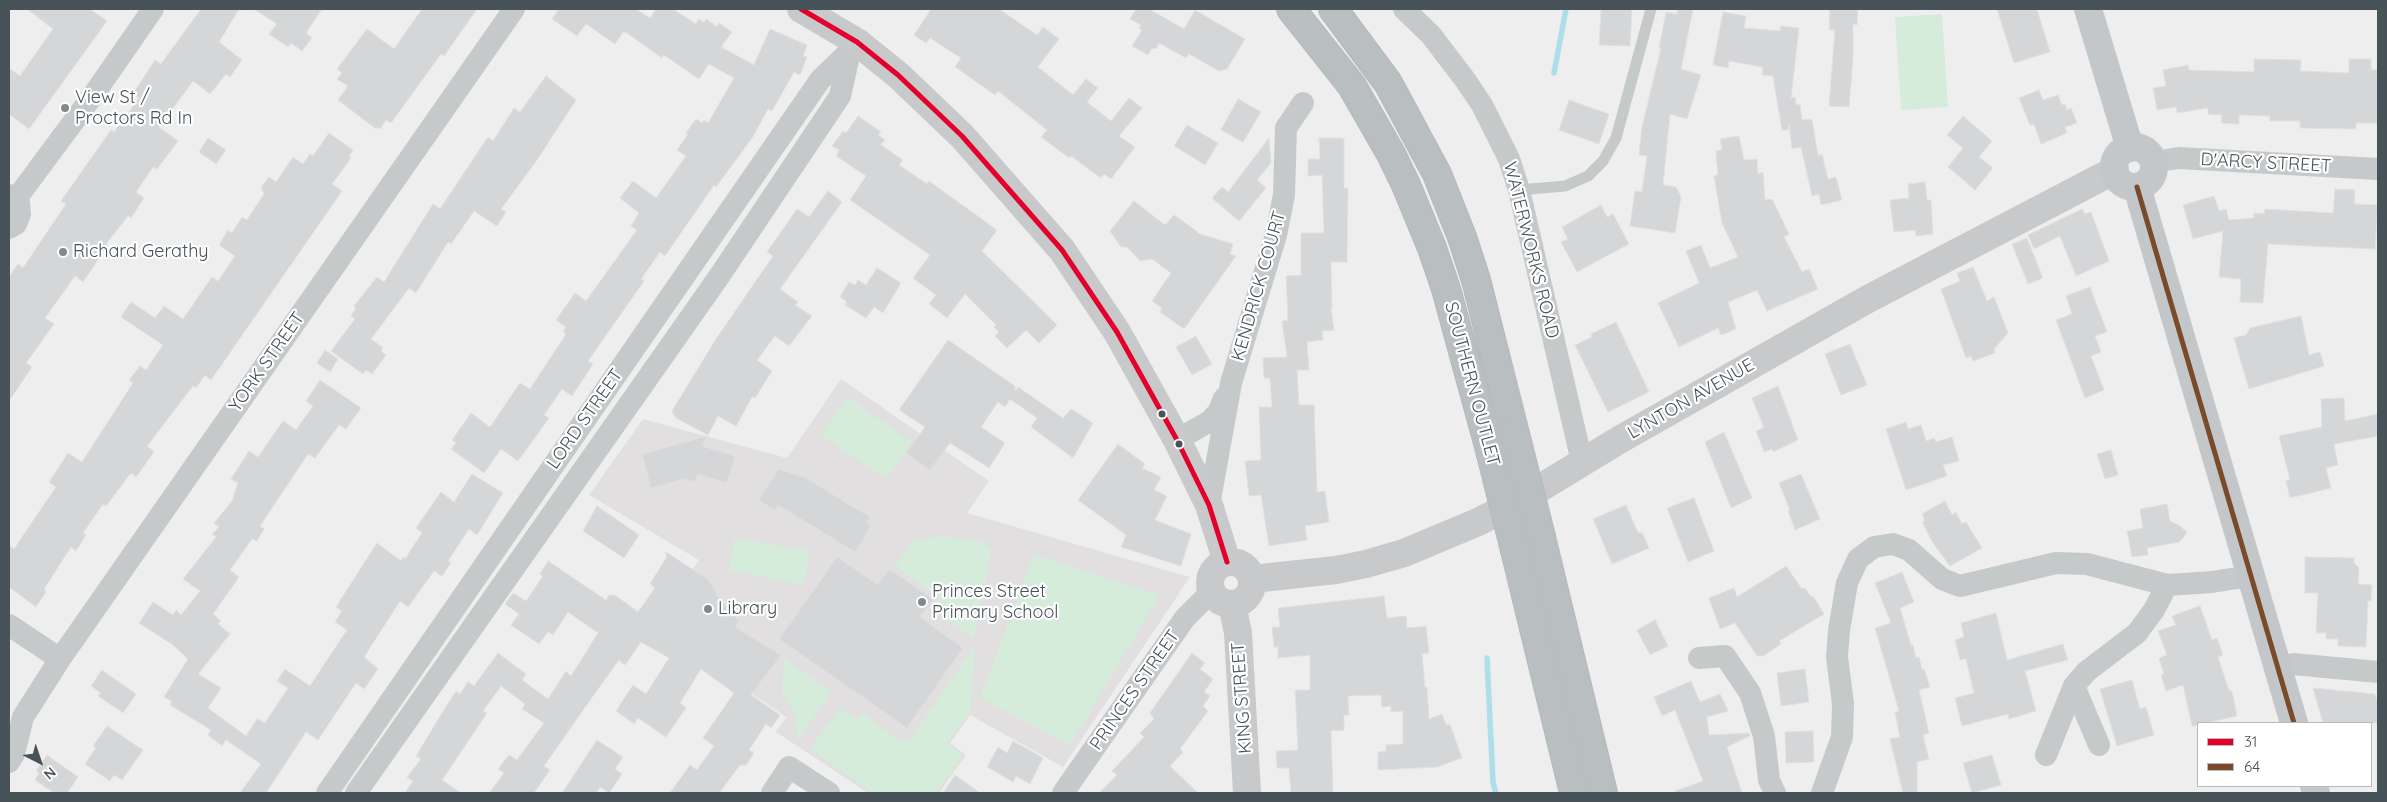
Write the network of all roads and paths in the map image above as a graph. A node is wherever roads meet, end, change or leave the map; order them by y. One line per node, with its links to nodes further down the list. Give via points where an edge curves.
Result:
1 (153, 9): 17 (street, via 94,94)
2 (514, 9): 32 (street, YORK STREET)
3 (801, 9): 9 (street)
4 (1291, 9): 47 (highway, SOUTHERN OUTLET, bridge, via 1352,86 1399,169 1429,240 1446,289 1490,450)
5 (1333, 9): 48 (highway, SOUTHERN OUTLET, bridge, via 1388,83 1422,144 1462,237 1476,280)
6 (1404, 9): 16 (street, WATERWORKS ROAD, via 1431,35 1482,105 1509,159)
7 (1651, 9): 16 (lane, via 1616,138 1603,161 1588,176 1565,186)
8 (2088, 9): 11 (main road)
9 (853, 46): 19 (street, LORD STREET, via 820,80); 20 (street, LORD STREET, via 840,96); 22 (street, via 898,76 962,136 1062,250 1117,332)
10 (1303, 103): 21 (street, KENDRICK COURT, via 1286,128 1284,195 1276,235)
11 (2130, 148): 12 (main road, via 2142,149); 14 (main road, via 2116,159)
12 (2154, 162): 13 (street, D'ARCY STREET, via 2180,158); 15 (main road, via 2152,175 2144,185)
13 (2378, 169)
14 (2115, 170): 15 (main road, via 2125,185); 23 (street, LYNTON AVENUE, via 1868,299)
15 (2137, 187): 26 (main road)
16 (1520, 190): 23 (street, WATERWORKS ROAD)
17 (12, 197): 18 (street, via 20,214 16,224)
18 (9, 228)
19 (694, 262): 20 (street); 41 (street, LORD STREET)
20 (718, 278): 42 (street, LORD STREET)
21 (1231, 384): 22 (street, KENDRICK COURT, via 1219,411 1210,421); 24 (street, KENDRICK COURT)
22 (1177, 440): 24 (street)
23 (1582, 462): 27 (street, LYNTON AVENUE, via 1478,522 1404,553 1336,570)
24 (1209, 505): 25 (street)
25 (1227, 562): 27 (street, via 1240,564); 29 (street, via 1212,573 1210,579)
26 (2250, 576): 28 (street); 33 (main road)
27 (1252, 578): 29 (street, via 1251,591 1244,600)
28 (2167, 585): 35 (street, via 2137,633 2086,672); 50 (street, via 2087,564 2056,563 1960,586 1942,579 1910,550 1893,544 1874,547 1858,559 1847,583 1838,630 1842,737)
29 (1222, 598): 45 (street, PRINCES STREET, via 1185,618); 46 (street, KING STREET, via 1238,633)
30 (9, 624): 32 (street)
31 (1699, 658): 49 (street, via 1725,656 1750,693 1764,736 1769,780)
32 (60, 659): 37 (street, YORK STREET)
33 (2277, 669): 34 (street, via 2293,664); 36 (main road)
34 (2378, 672)
35 (2074, 686): 38 (street); 39 (street)
36 (2294, 722)
37 (16, 723): 40 (street, YORK STREET, via 14,754)
38 (2099, 745)
39 (2046, 755)
40 (9, 762)
41 (326, 793)
42 (356, 793)
43 (772, 793): 44 (street, via 789,767)
44 (829, 793)
45 (1063, 793)
46 (1247, 793)
47 (1574, 793)
48 (1603, 793)
49 (1775, 793)
50 (1822, 793)

